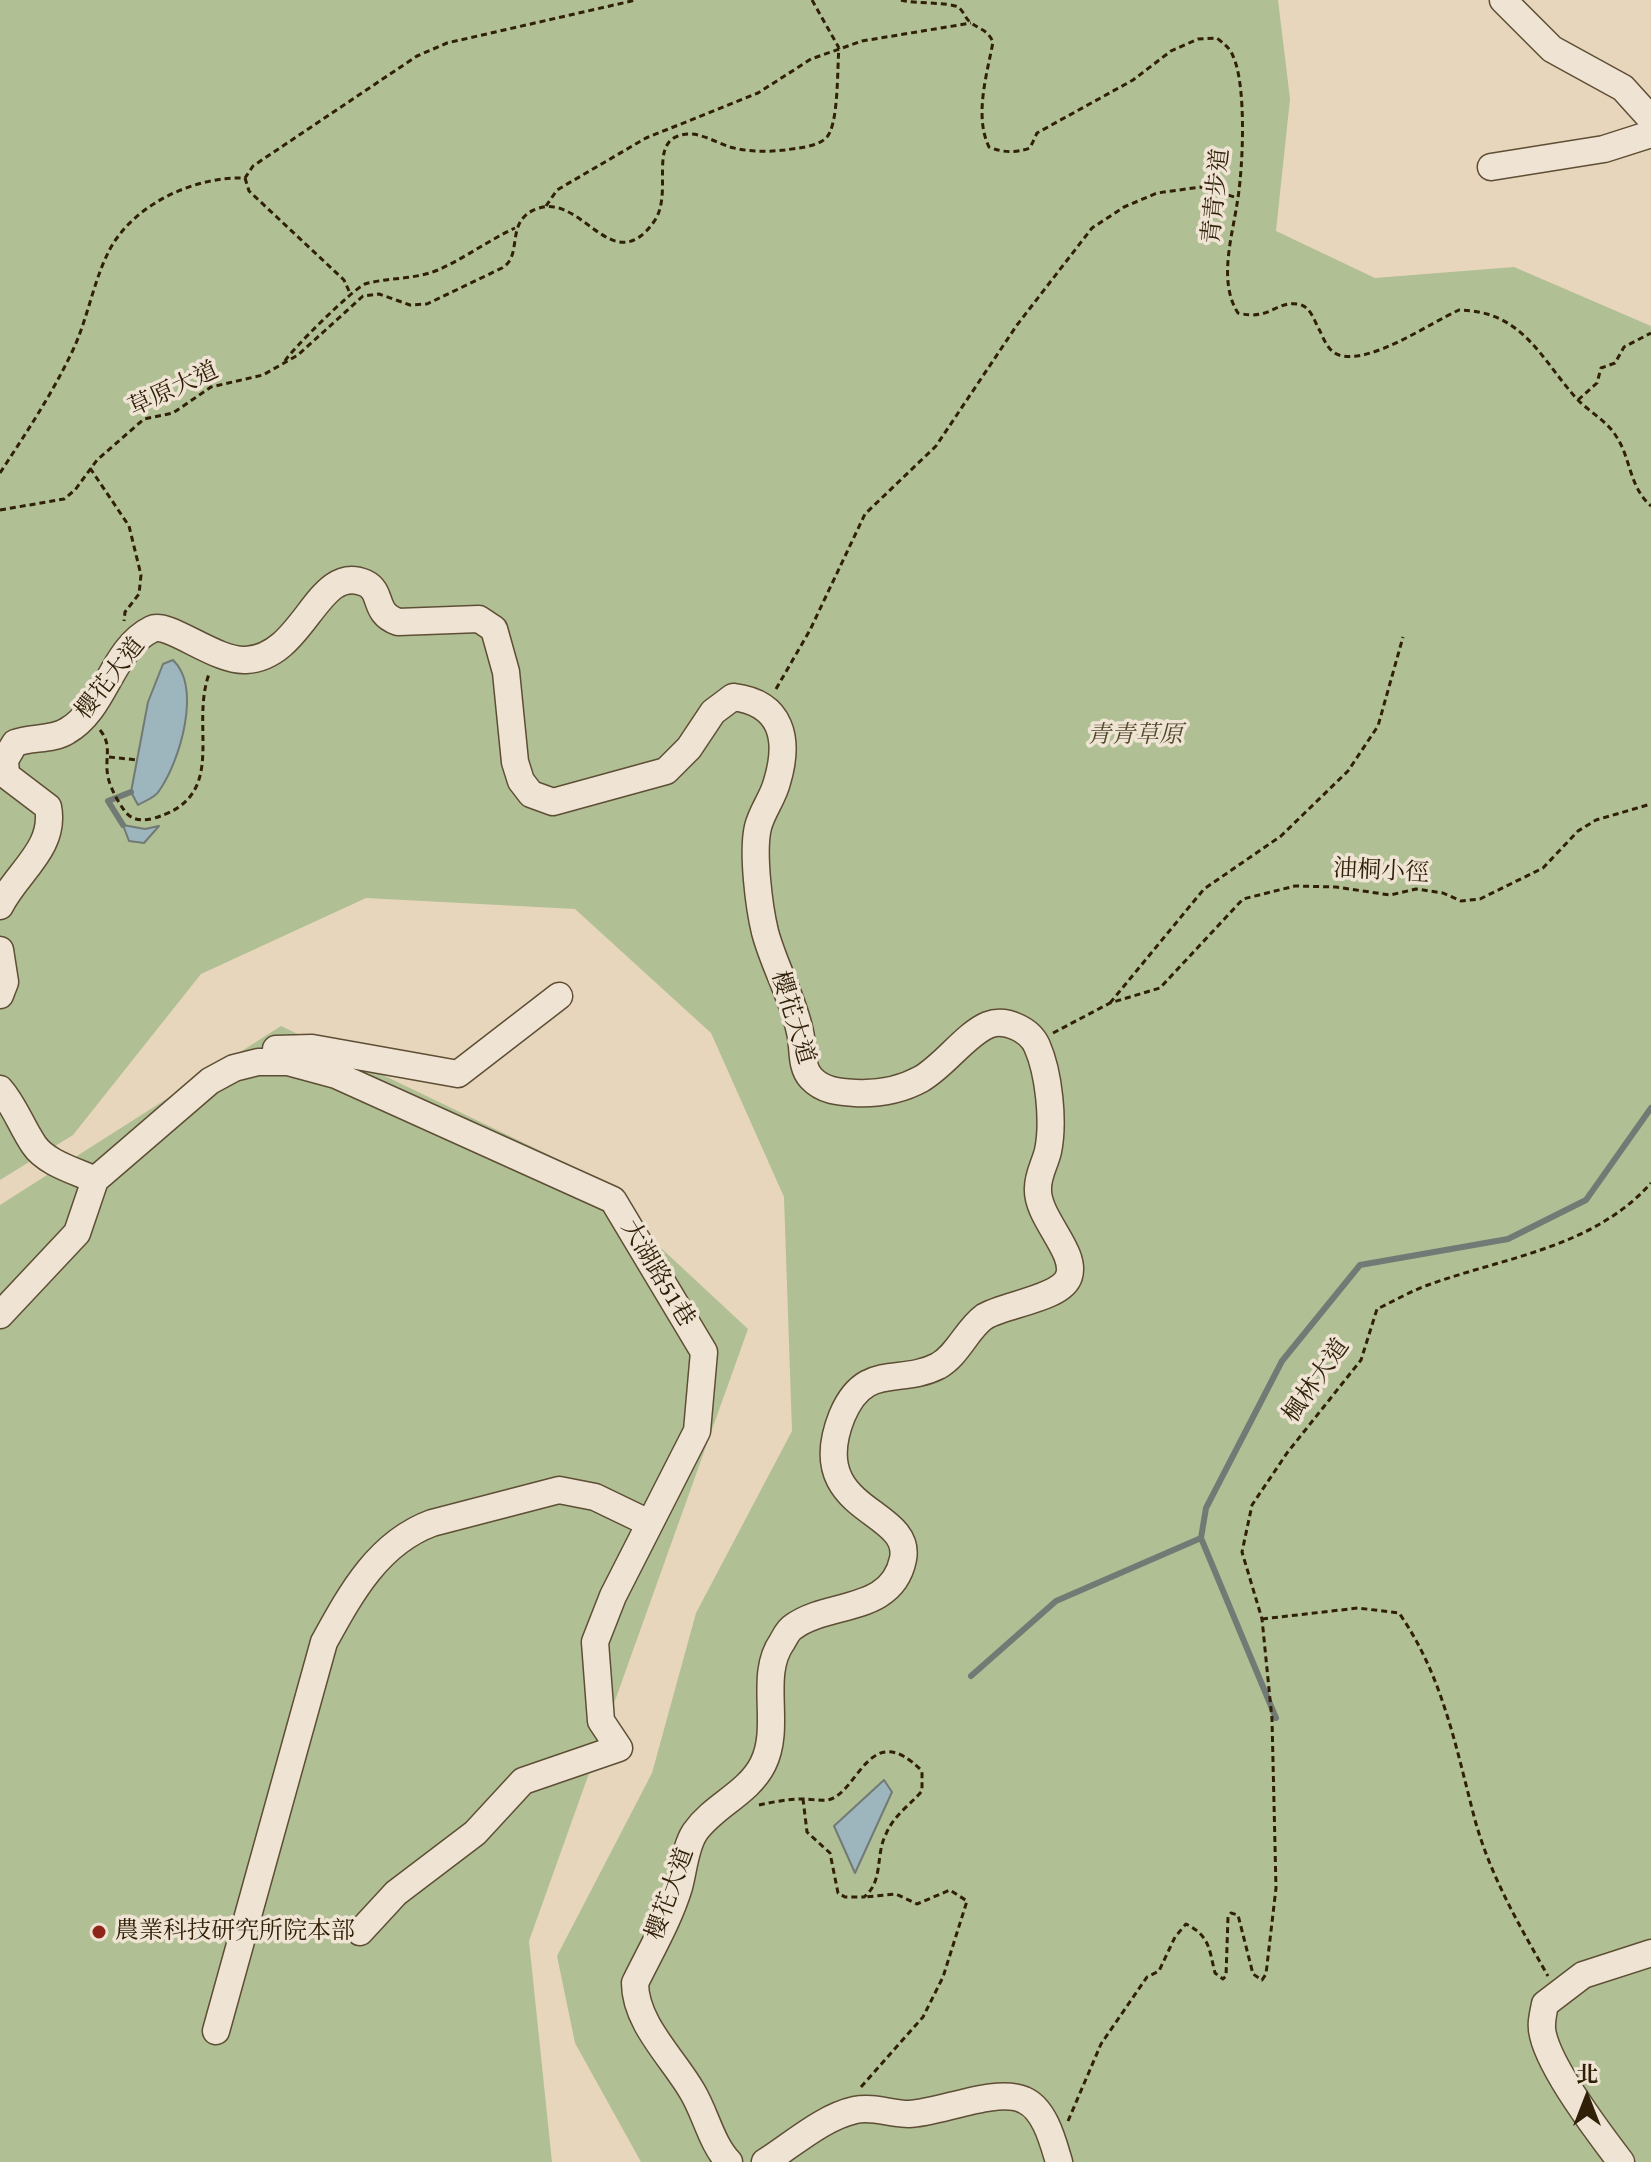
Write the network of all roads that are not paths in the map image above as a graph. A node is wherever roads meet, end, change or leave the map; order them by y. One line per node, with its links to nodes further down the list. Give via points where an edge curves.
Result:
1 (1503, 0): 2 (street, via 1552,49 1623,88)
2 (1651, 119)
3 (1651, 134): 4 (street, via 1604,149)
4 (1491, 167)
5 (0, 906): 17 (street, 櫻花大道, via 48,837 51,823 48,807 6,775 5,760 15,743 66,732 86,716 132,646 153,629 167,627 216,655 244,661 279,650 328,589 365,583 377,594 386,618 479,619 494,629 506,672 521,781 531,794 553,802 666,771 713,712 733,697 765,706 779,725 783,749 756,850 764,928 801,1035 804,1069 814,1082 834,1092 876,1093 918,1081 987,1025 1022,1029 1036,1043 1051,1130 1037,1201 1069,1262 1069,1277 1061,1289 983,1318 941,1365 875,1378 855,1393 833,1453 838,1479 854,1502 889,1525 900,1538 904,1557 882,1593 793,1627 777,1649 771,1676 774,1723 765,1762 752,1781 694,1833 679,1887 635,1983 643,2015 693,2092)
6 (0, 950): 7 (street, via 5,982)
7 (0, 995)
8 (559, 996): 9 (street, via 458,1074 312,1048 276,1048)
9 (258, 1062): 11 (street, 大湖路51巷, via 210,1081); 13 (street, 大湖路51巷, via 288,1062 336,1075 613,1200 704,1352 697,1431)
10 (0, 1089): 11 (street, via 35,1147)
11 (95, 1180): 12 (street, via 77,1233)
12 (0, 1315)
13 (649, 1523): 14 (street, 大湖路51巷, via 595,1642 601,1721 619,1748 523,1781 475,1833 396,1893); 16 (street, via 595,1497 559,1490 432,1523 384,1550 324,1642)
14 (360, 1932)
15 (1651, 1953): 20 (street, via 1583,1975 1545,2004 1541,2021 1543,2038 1571,2090)
16 (216, 2031)
17 (729, 2162)
18 (765, 2162): 19 (street, via 855,2110 909,2114 1005,2097 1025,2100 1038,2113)
19 (1059, 2162)
20 (1621, 2162)

